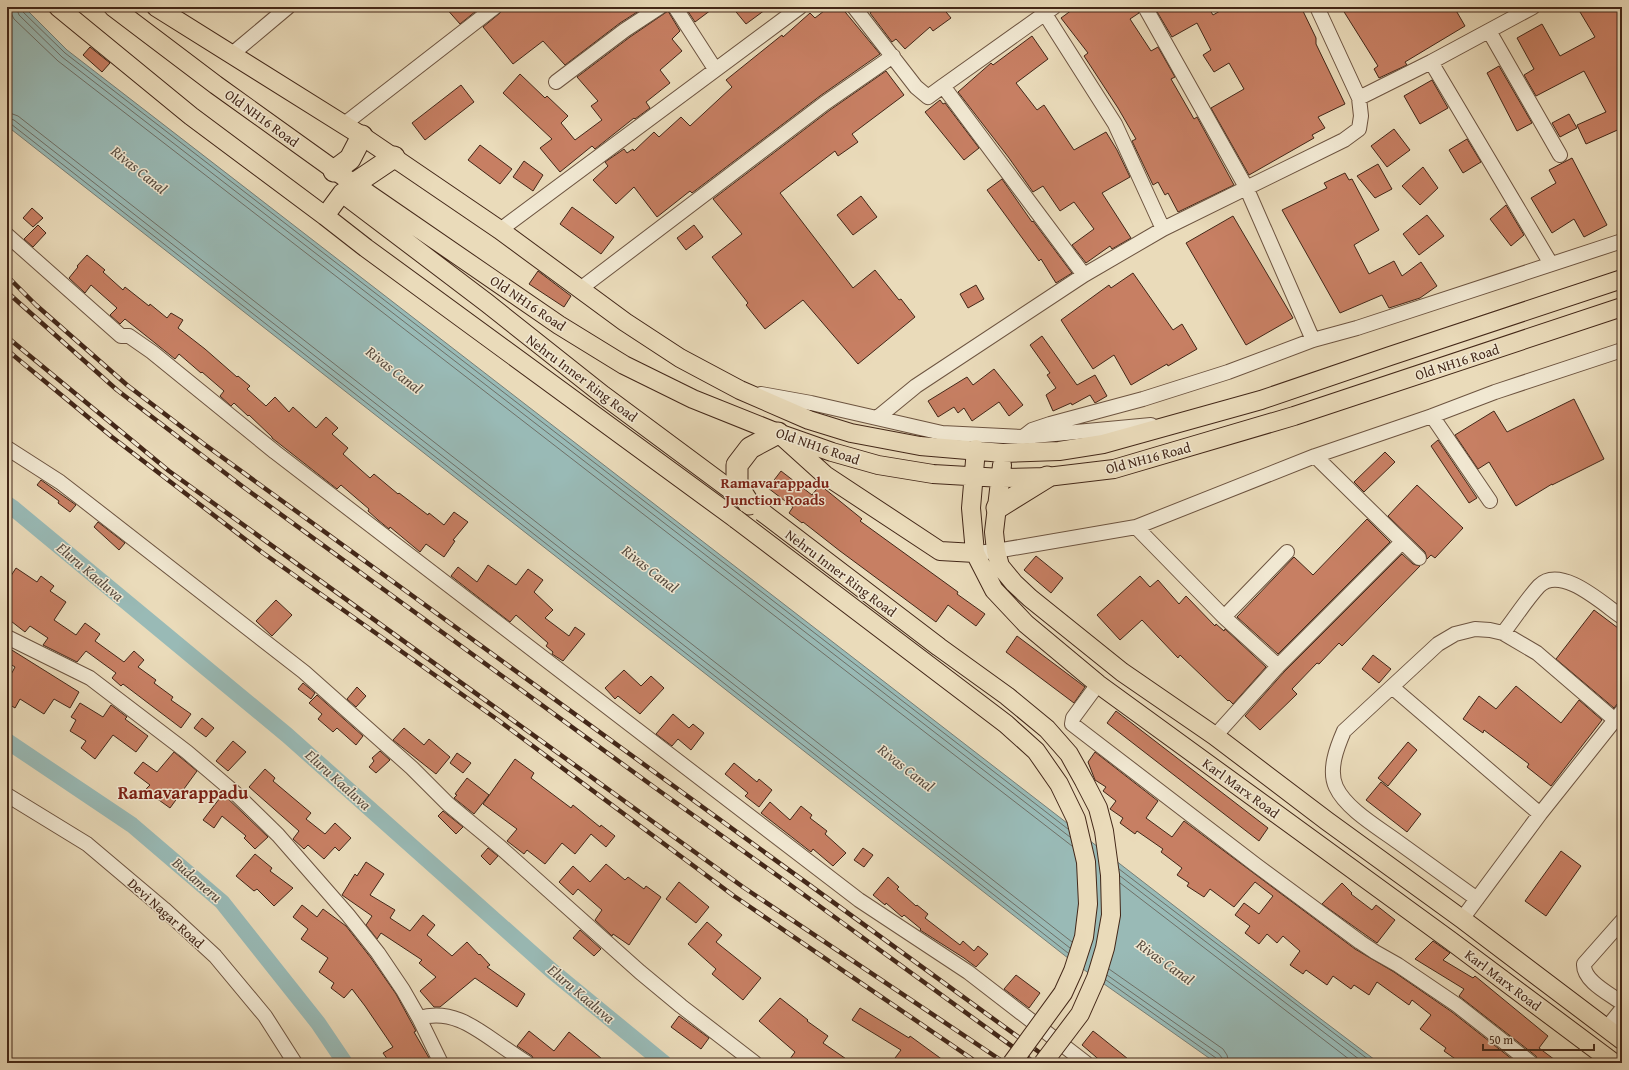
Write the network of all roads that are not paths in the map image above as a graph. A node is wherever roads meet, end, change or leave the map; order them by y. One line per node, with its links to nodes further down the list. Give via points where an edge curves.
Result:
1 (58, 7): 29 (main road, Nehru Inner Ring Road, via 191,116)
2 (113, 7): 26 (main road, Old NH16 Road)
3 (156, 7): 15 (main road, Old NH16 Road)
4 (288, 7): 15 (street)
5 (495, 7): 22 (street)
6 (660, 7): 19 (street)
7 (675, 7): 18 (street)
8 (800, 7): 18 (street)
9 (854, 7): 16 (street)
10 (1145, 7): 27 (street)
11 (1317, 7): 21 (street)
12 (1533, 7): 14 (street)
13 (1049, 10): 20 (street); 30 (street, via 1115,124)
14 (1489, 32): 17 (street); 24 (street)
15 (232, 54): 22 (main road, Old NH16 Road)
16 (892, 56): 20 (street, via 916,87 928,97); 37 (street, via 825,102)
17 (1431, 62): 21 (street); 34 (street)
18 (715, 69): 31 (street)
19 (556, 82)
20 (943, 86): 35 (street)
21 (1359, 98): 27 (street, via 1359,129 1344,140)
22 (343, 125): 23 (main road, Old NH16 Road)
23 (362, 136): 25 (main road, Old NH16 Road); 26 (highway, via 350,159)
24 (1560, 155)
25 (394, 157): 28 (highway); 31 (main road, Old NH16 Road)
26 (334, 171): 28 (main road, Old NH16 Road)
27 (1246, 187): 30 (street); 39 (street)
28 (348, 189): 29 (main road); 45 (main road, Old NH16 Road, via 624,365 693,399); 56 (main road, Nehru Inner Ring Road)
29 (326, 216): 56 (main road, Nehru Inner Ring Road, via 366,248)
30 (1163, 229): 35 (street)
31 (500, 230): 37 (main road, Old NH16 Road)
32 (7, 235): 91 (street, via 121,336 129,336 152,352 275,452 859,900 968,972)
33 (1622, 240): 34 (street)
34 (1552, 264): 39 (street, via 1364,326)
35 (1084, 275): 43 (street, via 916,386)
36 (1622, 279): 44 (main road, Old NH16 Road, via 1262,400)
37 (580, 289): 41 (main road, Old NH16 Road, via 680,358)
38 (1622, 307): 52 (main road, Old NH16 Road, via 1294,416 1164,455 1114,469)
39 (1313, 340): 46 (street, via 1228,372 1032,430)
40 (1622, 350): 42 (street)
41 (740, 390): 43 (street); 48 (main road, Old NH16 Road, via 809,420 851,433 920,446)
42 (1432, 416): 50 (street); 54 (street)
43 (877, 418): 46 (street, via 942,432)
44 (1185, 422): 46 (street); 49 (main road, Old NH16 Road, via 1103,444 1059,451)
45 (778, 433): 51 (main road, Old NH16 Road, via 878,465 933,474); 56 (highway, via 750,448 737,465 737,485); 61 (main road, via 825,475 940,551)
46 (1023, 437)
47 (7, 448): 88 (street, via 71,491 304,672 412,768 448,804 640,972)
48 (976, 450): 49 (main road, Old NH16 Road); 51 (main road, Karl Marx Road)
49 (1003, 452): 53 (main road, Karl Marx Road)
50 (1315, 456): 57 (street); 58 (street)
51 (973, 476): 53 (main road, Old NH16 Road); 61 (main road, Karl Marx Road, via 971,508)
52 (1047, 477): 53 (main road, Old NH16 Road); 55 (highway)
53 (1002, 478): 55 (main road, Karl Marx Road)
54 (1490, 501)
55 (997, 508): 59 (main road, Karl Marx Road, via 994,532)
56 (749, 512): 89 (main road, bridge, via 1036,751 1059,784 1076,819 1086,862 1088,904 1084,937 1063,993); 90 (main road, Nehru Inner Ring Road, bridge, via 1007,696 1042,725 1069,754 1084,781 1098,808 1104,831 1110,875 1111,915 1106,948 1080,1014)
57 (1136, 527): 59 (street); 63 (street)
58 (1402, 542): 62 (street); 67 (street)
59 (996, 551): 61 (street); 71 (main road, Karl Marx Road, via 1000,566 1030,598 1122,672)
60 (1286, 552): 63 (street)
61 (975, 553): 68 (main road, Karl Marx Road, via 994,590 1026,624)
62 (1419, 558)
63 (1224, 617): 67 (street)
64 (1622, 618): 65 (street, via 1566,580 1552,580 1540,585)
65 (1504, 633): 69 (street, via 1475,629 1455,634 1438,644); 70 (street, via 1537,653)
66 (7, 637): 81 (street, via 90,678 187,752 234,792 278,835 348,915 403,990)
67 (1278, 666): 71 (street)
68 (1098, 684): 75 (main road, Karl Marx Road); 92 (street, via 1073,718 1072,724 1360,942 1457,1005)
69 (1392, 687): 73 (street); 76 (street, via 1344,731 1337,747 1333,769 1336,786 1344,800 1363,816)
70 (1618, 715): 73 (street)
71 (1215, 736): 74 (main road, Karl Marx Road)
72 (7, 795): 85 (street, Devi Nagar Road, via 87,844 170,914 215,956 265,1016)
73 (1540, 814): 76 (street)
74 (1327, 822): 75 (main road); 77 (main road, Karl Marx Road)
75 (1312, 840): 84 (main road, Karl Marx Road)
76 (1477, 899): 77 (street)
77 (1462, 919): 82 (main road, Karl Marx Road)
78 (1622, 921): 79 (street, via 1584,964 1584,970 1587,977)
79 (1622, 1003)
80 (1622, 1009): 82 (street)
81 (419, 1018): 86 (street); 87 (street, via 440,1015 454,1017 474,1026)
82 (1606, 1029): 83 (main road, Karl Marx Road); 84 (main road)
83 (1622, 1040)
84 (1592, 1046): 93 (main road, Karl Marx Road)
85 (295, 1063)
86 (441, 1063)
87 (527, 1063)
88 (755, 1063)
89 (1012, 1063)
90 (1043, 1063)
91 (1086, 1063)
92 (1531, 1063)
93 (1614, 1063)

